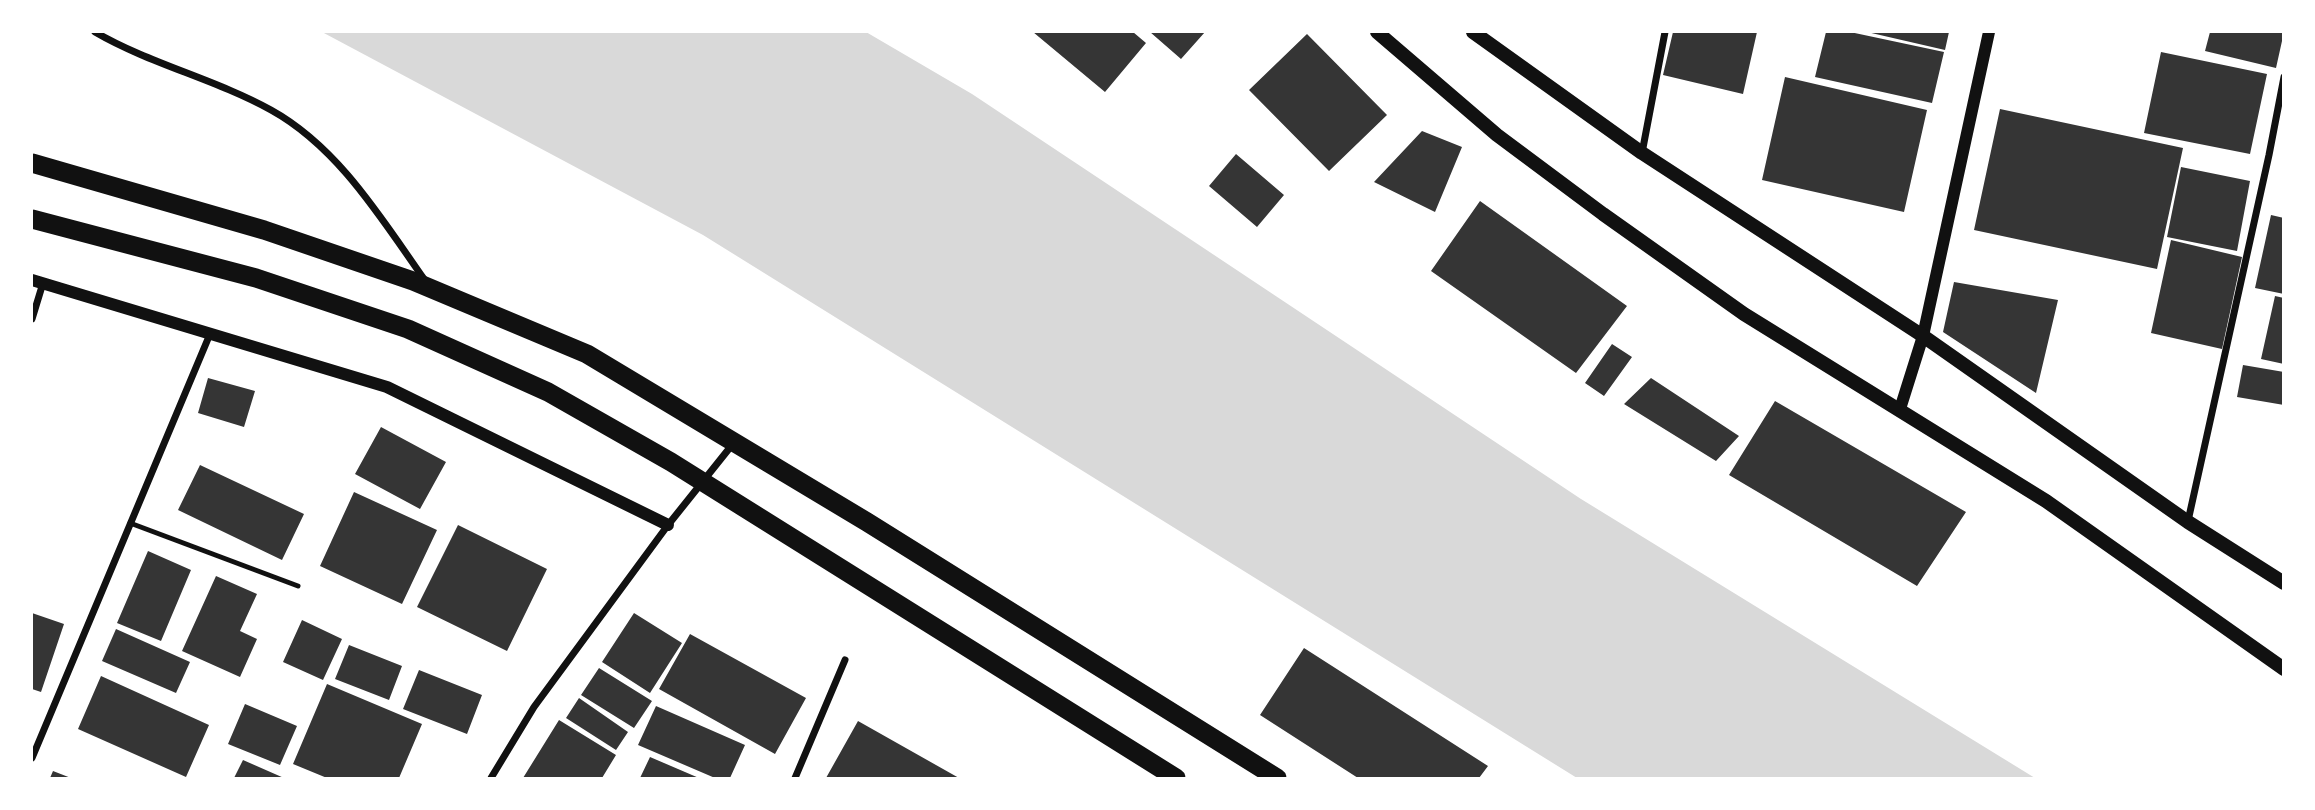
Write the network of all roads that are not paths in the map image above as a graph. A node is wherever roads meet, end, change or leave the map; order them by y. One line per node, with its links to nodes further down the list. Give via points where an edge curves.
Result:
1 (95, 32): 11 (street, via 272,110 316,141 345,172)
2 (1377, 32): 15 (main road, via 1497,135 1603,214 1744,314)
3 (1474, 32): 7 (main road)
4 (1665, 32): 7 (street)
5 (1989, 32): 14 (street)
6 (2284, 78): 18 (street)
7 (1643, 153): 14 (main road)
8 (32, 163): 11 (highway, via 264,230)
9 (32, 219): 17 (highway, via 256,278 408,329 548,392)
10 (37, 281): 12 (street); 13 (street)
11 (431, 288): 16 (highway, via 587,354)
12 (32, 319)
13 (210, 334): 19 (street); 20 (street, via 387,387)
14 (1923, 336): 15 (street); 18 (main road)
15 (1900, 409): 24 (main road, via 2046,501)
16 (735, 441): 17 (street); 29 (highway)
17 (701, 482): 20 (street); 28 (highway)
18 (2188, 522): 21 (main road)
19 (130, 523): 22 (lane); 25 (street)
20 (668, 525): 26 (street, via 534,707)
21 (2284, 583)
22 (298, 586)
23 (845, 660): 27 (street)
24 (2284, 669)
25 (32, 758)
26 (491, 779)
27 (795, 779)
28 (1177, 779)
29 (1277, 779)

